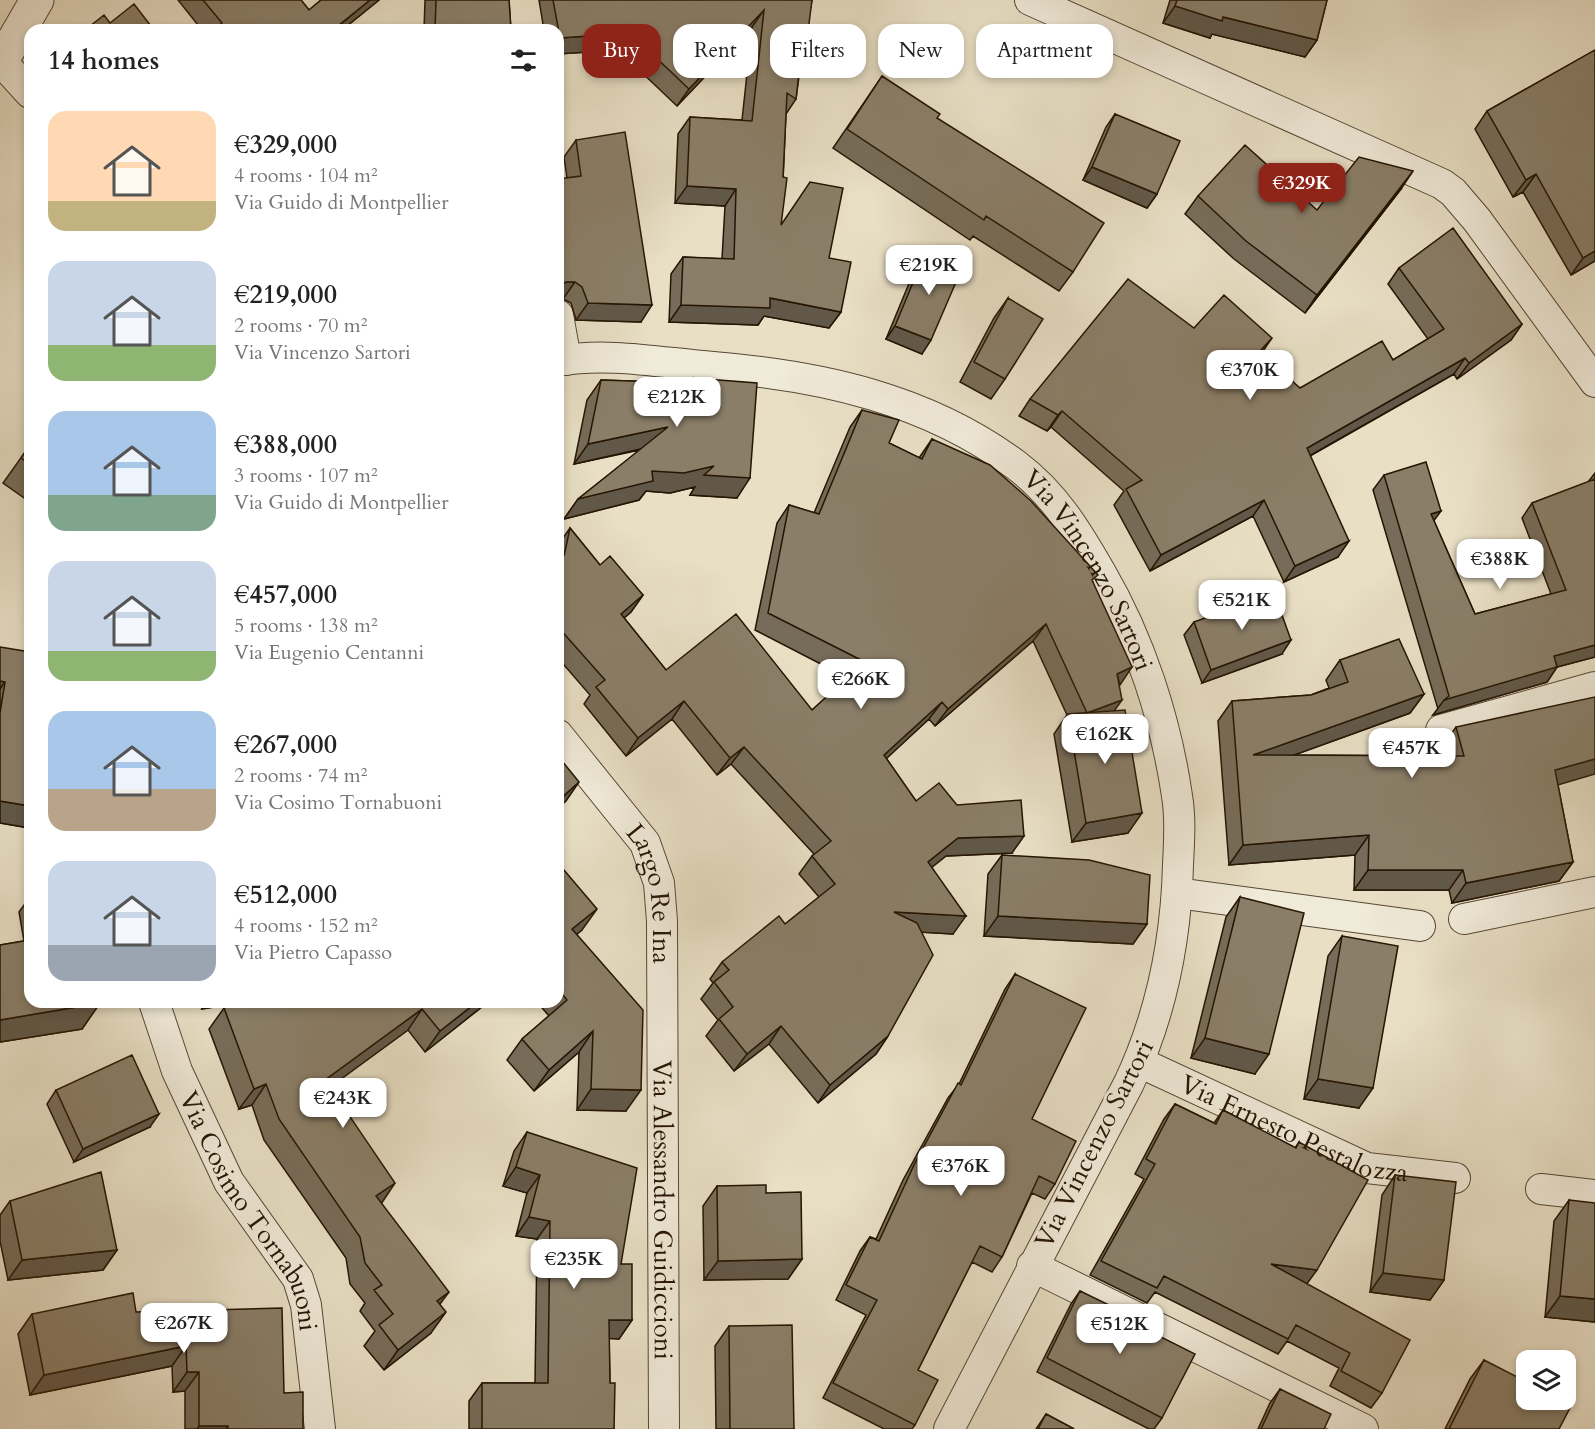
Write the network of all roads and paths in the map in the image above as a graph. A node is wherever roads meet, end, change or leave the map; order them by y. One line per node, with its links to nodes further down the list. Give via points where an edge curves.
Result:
1 (37, 0): 3 (street)
2 (1030, 0): 6 (street, via 1442,184 1477,219)
3 (1, 63): 4 (street)
4 (24, 87)
5 (564, 361): 11 (street, Via Vincenzo Sartori, via 622,359 748,370 854,387 907,405 956,428 1018,467 1074,525 1136,644 1178,798)
6 (1595, 382)
7 (1595, 687): 8 (street)
8 (1441, 730)
9 (564, 742): 14 (street, Largo Re Ina, via 645,843 657,875 662,921)
10 (1595, 892): 12 (street)
11 (1177, 893): 13 (street); 16 (street, Via Vincenzo Sartori, via 1168,968)
12 (1464, 919)
13 (1420, 926)
14 (661, 991): 22 (street, Via Alessandro Guidiccioni)
15 (156, 1008): 21 (street, Via Cosimo Tornabuoni, via 177,1071 229,1182 298,1279 306,1305)
16 (1139, 1062): 17 (street, Via Ernesto Pestalozza, via 1367,1168); 20 (street, Via Vincenzo Sartori)
17 (1455, 1178)
18 (1541, 1189): 19 (street)
19 (1595, 1195)
20 (1032, 1266): 23 (street, Via Vincenzo Sartori); 24 (street)
21 (320, 1429)
22 (664, 1429)
23 (949, 1429)
24 (1363, 1429)

